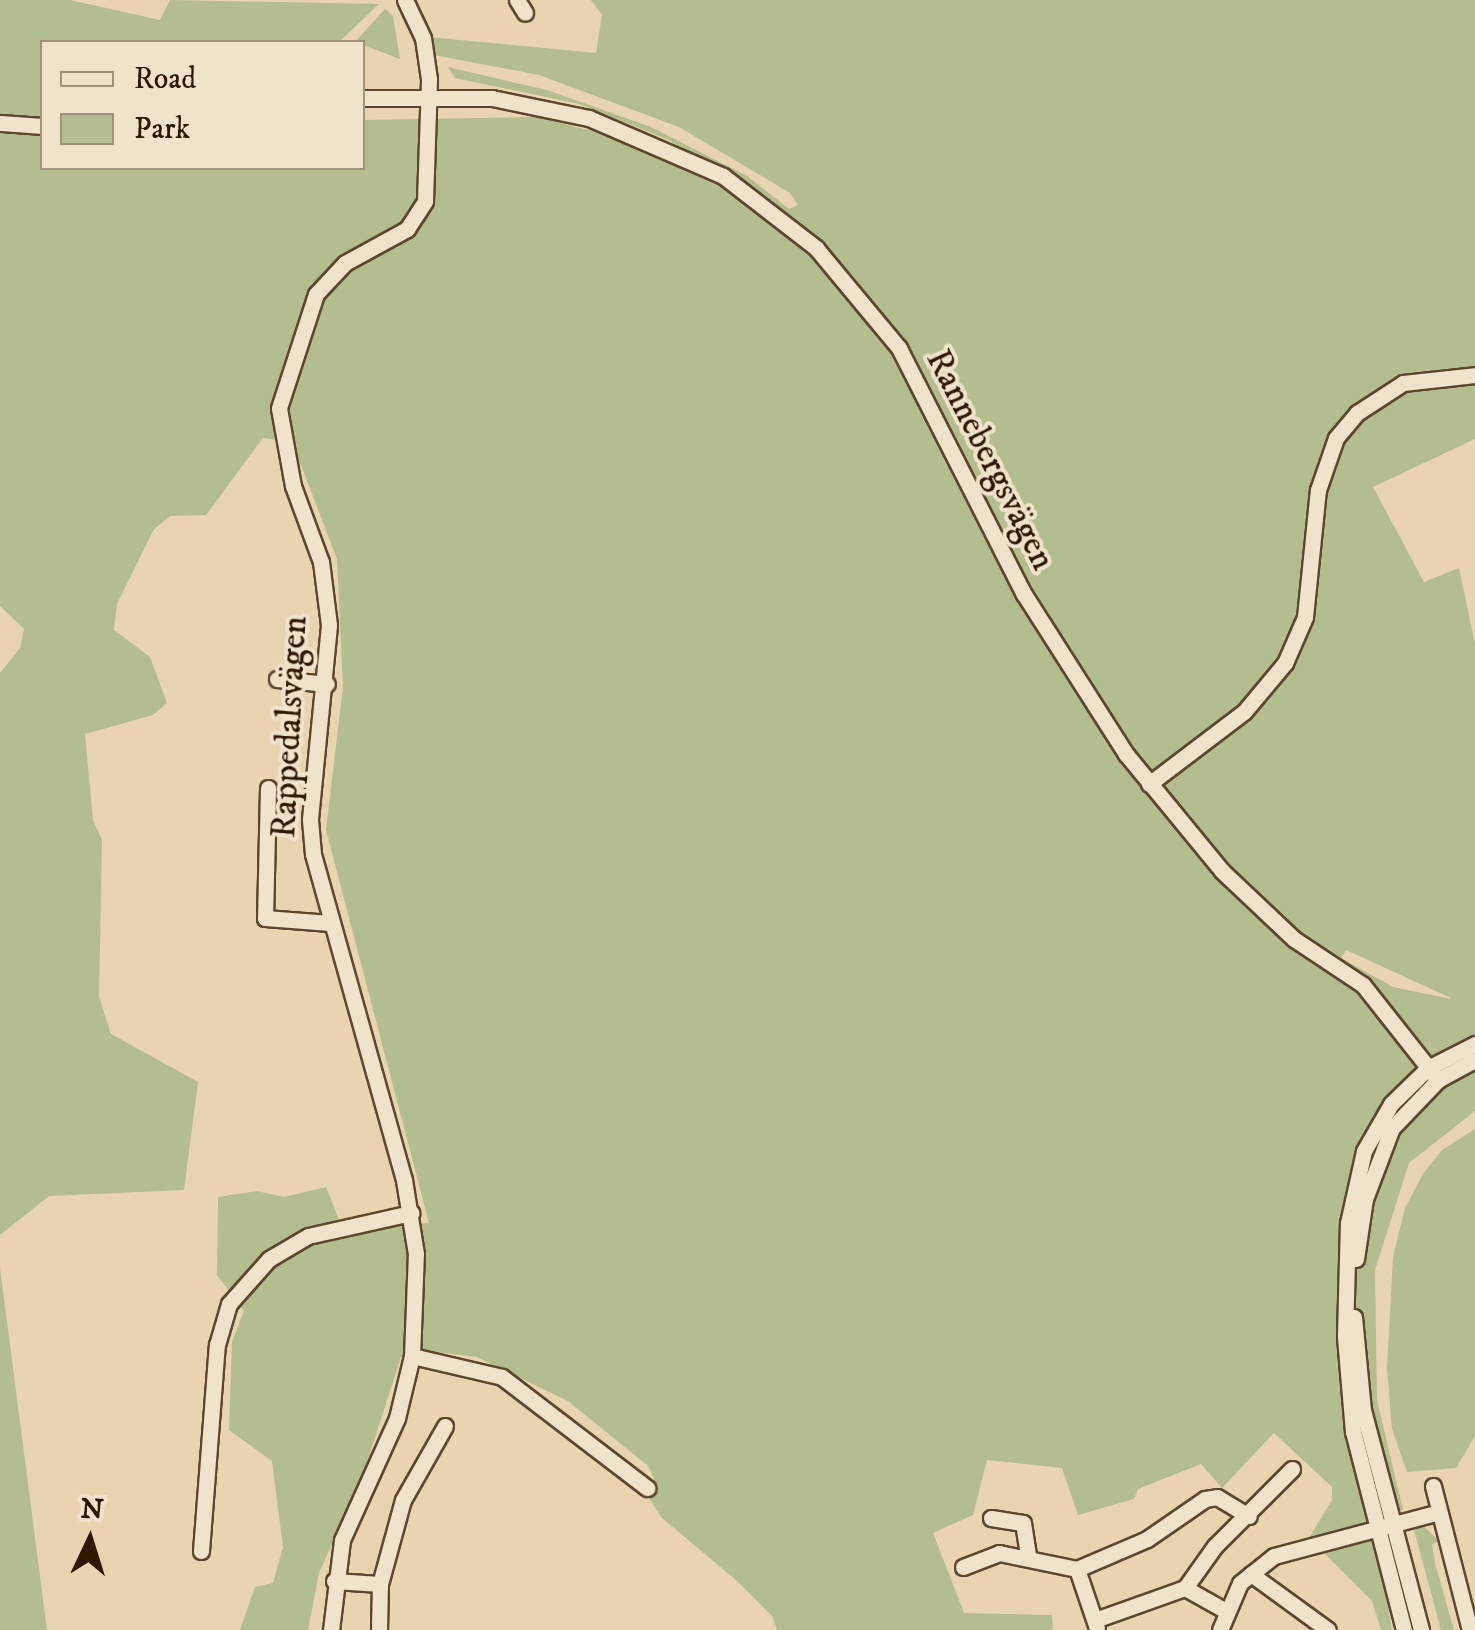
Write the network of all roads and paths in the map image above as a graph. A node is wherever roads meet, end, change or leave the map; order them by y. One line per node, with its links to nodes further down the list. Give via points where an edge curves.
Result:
1 (406, 0): 2 (street, Rappedalsvägen, via 423,38)
2 (430, 95): 3 (street, Rannebergsvägen); 8 (street, Rappedalsvägen, via 424,201 393,240 329,276 283,382 282,445 327,596); 9 (street, Rannebergsvägen, via 533,105 638,135 723,176 816,248 899,348 1051,642)
3 (365, 98)
4 (0, 123): 5 (street)
5 (40, 126)
6 (1475, 374): 9 (street, via 1402,383 1357,412 1336,438 1318,490 1305,617 1285,663 1244,712)
7 (277, 679): 8 (street)
8 (327, 684): 11 (street, Rappedalsvägen, via 310,818)
9 (1149, 784): 14 (street, Rannebergsvägen, via 1250,900 1372,995)
10 (268, 788): 11 (street, via 266,918)
11 (330, 923): 15 (street, Rappedalsvägen)
12 (1475, 1044): 14 (street)
13 (1475, 1060): 14 (street)
14 (1433, 1074): 24 (street, via 1382,1146 1356,1251 1358,1380)
15 (411, 1212): 16 (street, Rappedalsvägen); 25 (street, via 308,1236 269,1259 229,1304 217,1346)
16 (412, 1356): 20 (street, via 502,1377); 30 (street, Rappedalsvägen, via 396,1418 353,1509)
17 (444, 1426): 31 (street, via 403,1500)
18 (1292, 1469): 22 (street)
19 (1432, 1486): 21 (street)
20 (647, 1488)
21 (1440, 1512): 24 (street); 41 (street)
22 (1249, 1516): 28 (street, via 1216,1497 1205,1500 1147,1539); 32 (street, via 1215,1546)
23 (991, 1518): 26 (street, via 1023,1523)
24 (1385, 1525): 29 (street, via 1274,1556); 39 (street); 40 (street)
25 (201, 1551)
26 (1028, 1554): 27 (street, via 999,1553); 28 (street)
27 (963, 1567)
28 (1077, 1569): 34 (street)
29 (1251, 1574): 33 (street); 38 (street)
30 (334, 1580): 31 (street); 35 (street, Rappedalsvägen)
31 (380, 1584): 36 (street)
32 (1186, 1588): 33 (street); 34 (street)
33 (1224, 1610): 37 (street)
34 (1096, 1625)
35 (330, 1630)
36 (379, 1630)
37 (1220, 1630)
38 (1328, 1630)
39 (1404, 1630)
40 (1421, 1630)
41 (1470, 1630)

